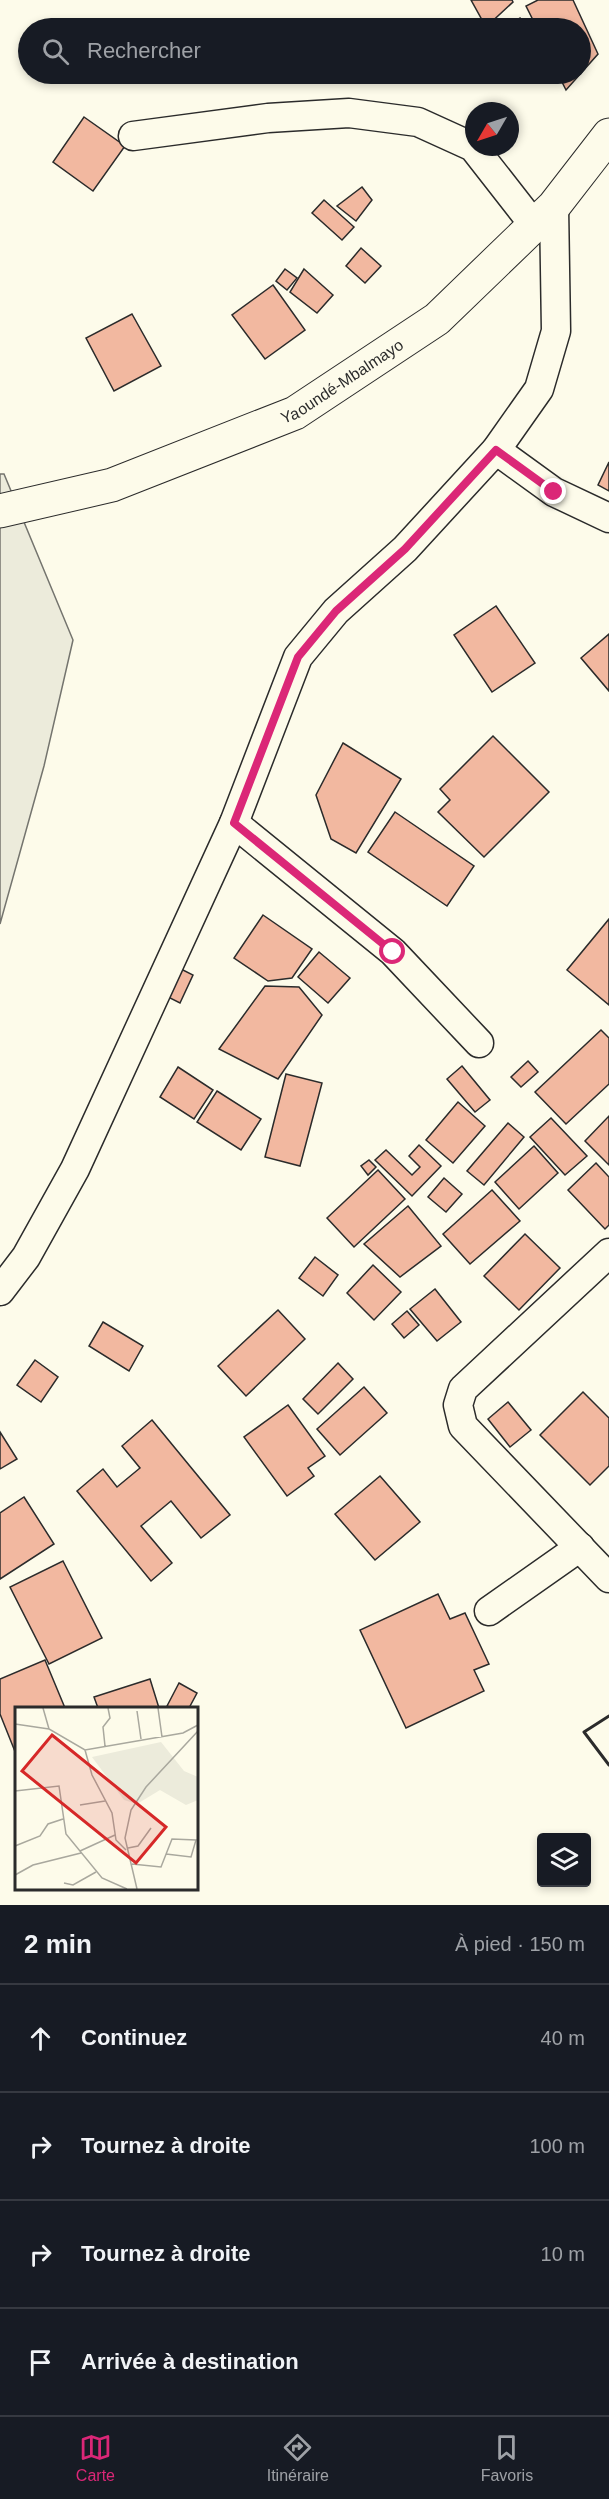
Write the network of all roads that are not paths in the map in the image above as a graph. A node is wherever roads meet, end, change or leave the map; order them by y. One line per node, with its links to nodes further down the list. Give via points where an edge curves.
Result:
1 (609, 135): 3 (highway, Yaoundé-Mbalmayo)
2 (133, 136): 3 (street, via 268,118 349,113 418,122 473,147)
3 (544, 215): 4 (street, via 556,331 539,389); 5 (highway, Yaoundé-Mbalmayo, via 437,319 295,414 112,485)
4 (496, 450): 6 (street, via 554,492); 7 (street, via 405,549 336,611 298,657)
5 (0, 511)
6 (609, 518)
7 (234, 823): 8 (street, via 393,952); 10 (street, via 75,1169 26,1257)
8 (479, 1043)
9 (609, 1253): 11 (street, via 463,1389 458,1405 462,1426)
10 (0, 1291)
11 (580, 1547): 12 (street); 13 (street)
12 (609, 1578)
13 (489, 1611)

